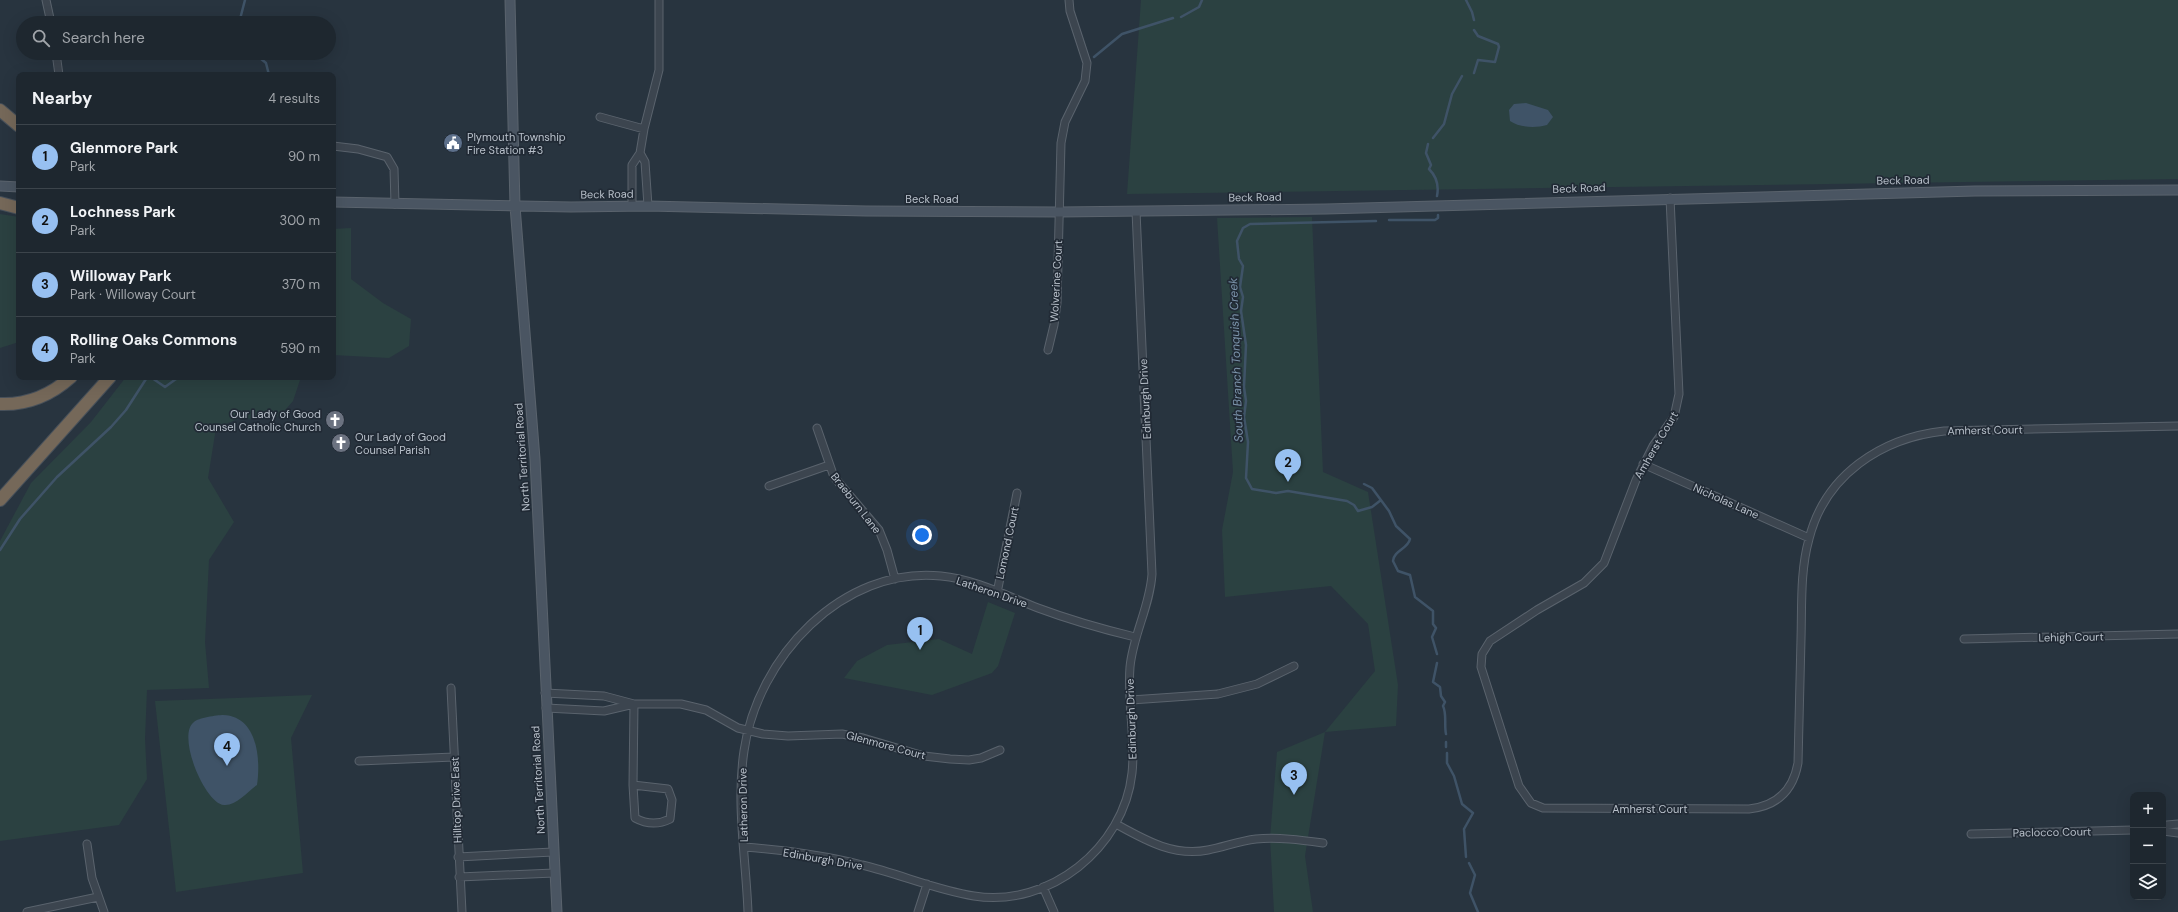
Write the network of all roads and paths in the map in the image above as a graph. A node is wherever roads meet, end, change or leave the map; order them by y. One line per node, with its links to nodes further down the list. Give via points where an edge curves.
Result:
1 (46, 0): 5 (street)
2 (510, 0): 21 (main road, North Territorial Road)
3 (659, 0): 11 (street, via 659,70)
4 (1069, 0): 26 (street, Wolverine Court, via 1070,11 1087,63 1085,81 1065,122 1061,143)
5 (49, 16)
6 (57, 60): 7 (street)
7 (59, 72)
8 (0, 110): 10 (highway)
9 (600, 117): 11 (street)
10 (16, 123)
11 (644, 130): 13 (street)
12 (336, 146): 20 (street, via 387,157 394,168)
13 (640, 153): 22 (street, via 632,165); 23 (street, via 645,162)
14 (0, 186): 15 (main road)
15 (16, 187)
16 (2178, 190): 17 (main road, Beck Road, via 1975,191)
17 (1670, 198): 25 (main road, Beck Road, via 1350,208); 33 (street, Amherst Court, via 1679,400 1674,417)
18 (336, 202): 20 (main road, Beck Road)
19 (0, 203): 24 (highway)
20 (394, 204): 21 (main road, Beck Road)
21 (515, 206): 22 (main road, Beck Road); 46 (main road, North Territorial Road, via 535,459)
22 (632, 206): 23 (main road, Beck Road)
23 (648, 206): 26 (main road, Beck Road)
24 (16, 207)
25 (1136, 211): 26 (main road, Beck Road); 42 (street, Edinburgh Drive, via 1152,574 1150,592)
26 (1059, 212): 27 (street, Wolverine Court, via 1057,303)
27 (1048, 350)
28 (67, 380): 30 (highway, via 48,394 29,401)
29 (107, 380): 37 (highway)
30 (0, 404)
31 (2178, 426): 38 (street, Amherst Court, via 1944,431 1914,436 1876,450 1843,477 1825,500)
32 (817, 428): 34 (street, Braeburn Lane)
33 (1643, 464): 38 (street, Nicholas Lane); 38 (street, Amherst Court, via 1609,553 1598,571 1584,583 1490,641 1482,654 1482,667 1519,786 1526,799 1536,806 1578,809 1749,809 1765,806 1783,797 1793,781 1798,763 1802,588)
34 (829, 465): 35 (street); 39 (street, Braeburn Lane, via 842,489 879,530)
35 (769, 486)
36 (1017, 493): 40 (street, Lomond Court)
37 (0, 500)
38 (1809, 538)
39 (895, 579): 40 (street, Latheron Drive, via 917,575 943,576); 50 (street, Latheron Drive, via 867,587 843,600 801,634 770,677)
40 (997, 592): 42 (street, Latheron Drive, via 1071,620)
41 (2178, 634): 43 (street, Lehigh Court)
42 (1136, 637): 47 (street, Edinburgh Drive, via 1130,668)
43 (1964, 639)
44 (1294, 666): 47 (street, via 1257,684 1218,694)
45 (451, 688): 52 (street, Hilltop Drive East)
46 (545, 693): 48 (street, via 604,696); 49 (main road, North Territorial Road)
47 (1131, 700): 55 (street, Edinburgh Drive, via 1132,772 1127,798)
48 (634, 704): 49 (street, via 604,711); 50 (street, Glenmore Court, via 696,706); 54 (street)
49 (546, 708): 65 (main road, North Territorial Road)
50 (747, 731): 51 (street, Glenmore Court, via 788,736 842,734 924,756 950,759 980,758); 64 (street, Latheron Drive, via 742,778)
51 (1000, 750)
52 (454, 757): 53 (street); 66 (street, Hilltop Drive East)
53 (359, 761)
54 (633, 784): 54 (street, via 635,818 644,823 663,823 670,819 672,800 668,789)
55 (1116, 824): 62 (street, via 1154,845 1184,851 1208,850 1243,841 1273,838); 70 (street, Edinburgh Drive, via 1103,844 1085,862)
56 (2178, 824): 57 (street)
57 (2166, 826)
58 (2130, 830): 61 (street, Paclocco Court)
59 (2166, 831): 60 (street)
60 (2178, 833)
61 (1971, 834)
62 (1323, 843)
63 (87, 844): 71 (street)
64 (744, 848): 69 (street, Edinburgh Drive, via 844,860); 76 (street, Latheron Drive)
65 (553, 852): 66 (street); 67 (main road, North Territorial Road)
66 (458, 857): 68 (street, Hilltop Drive East)
67 (554, 873): 68 (street); 75 (main road, North Territorial Road)
68 (459, 877): 74 (street, Hilltop Drive East)
69 (927, 884): 70 (street, Edinburgh Drive, via 960,893 990,897 1015,895); 77 (street)
70 (1044, 887): 78 (street)
71 (98, 897): 72 (street); 73 (street)
72 (27, 912)
73 (104, 912)
74 (462, 912)
75 (557, 912)
76 (748, 912)
77 (918, 912)
78 (1054, 912)

